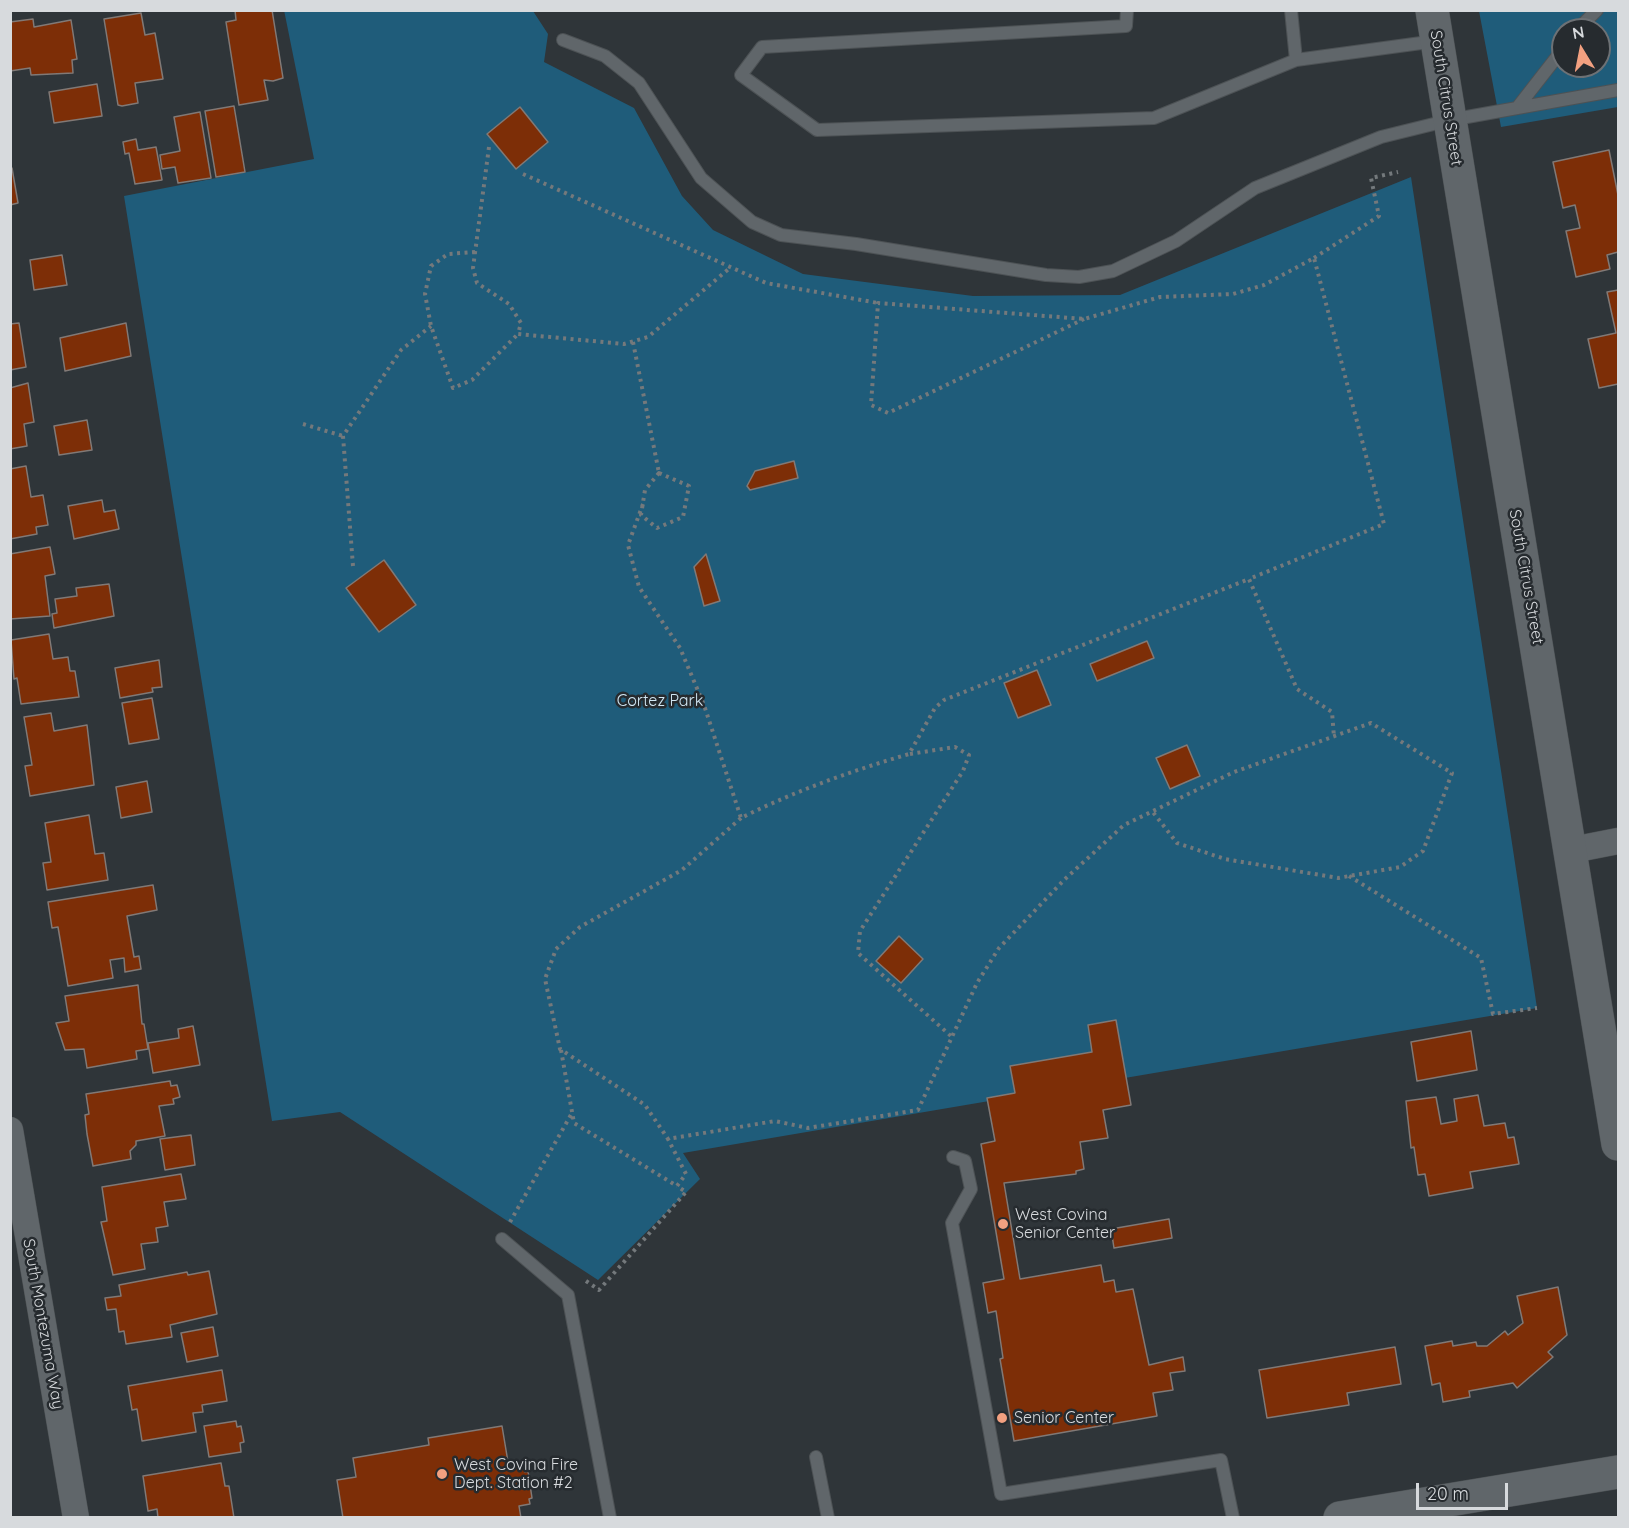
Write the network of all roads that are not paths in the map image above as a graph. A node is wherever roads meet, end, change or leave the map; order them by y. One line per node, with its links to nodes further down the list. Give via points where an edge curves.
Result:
1 (1127, 10): 5 (lane, via 1126,26 762,47 741,75 817,130 1154,118)
2 (1291, 10): 5 (lane)
3 (1434, 26): 5 (lane); 9 (main road, South Citrus Street)
4 (563, 40): 9 (lane, via 605,56 639,83 701,178 752,222 781,235 1046,275 1079,277 1113,271 1176,241 1255,188 1381,137)
5 (1296, 60)
6 (1551, 64): 8 (lane)
7 (1618, 90): 8 (lane)
8 (1517, 108): 9 (lane)
9 (1450, 120): 11 (main road, South Citrus Street)
10 (1618, 842): 11 (street)
11 (1572, 850): 13 (main road, South Citrus Street)
12 (10, 1130): 18 (street, South Montezuma Way)
13 (1618, 1144)
14 (953, 1157): 21 (lane, via 965,1161 971,1189 952,1223 1001,1494 1221,1460)
15 (502, 1239): 19 (lane, via 568,1295)
16 (816, 1456): 20 (lane)
17 (1618, 1472): 22 (main road)
18 (76, 1518)
19 (610, 1518)
20 (828, 1518)
21 (1233, 1518)
22 (1340, 1518)

